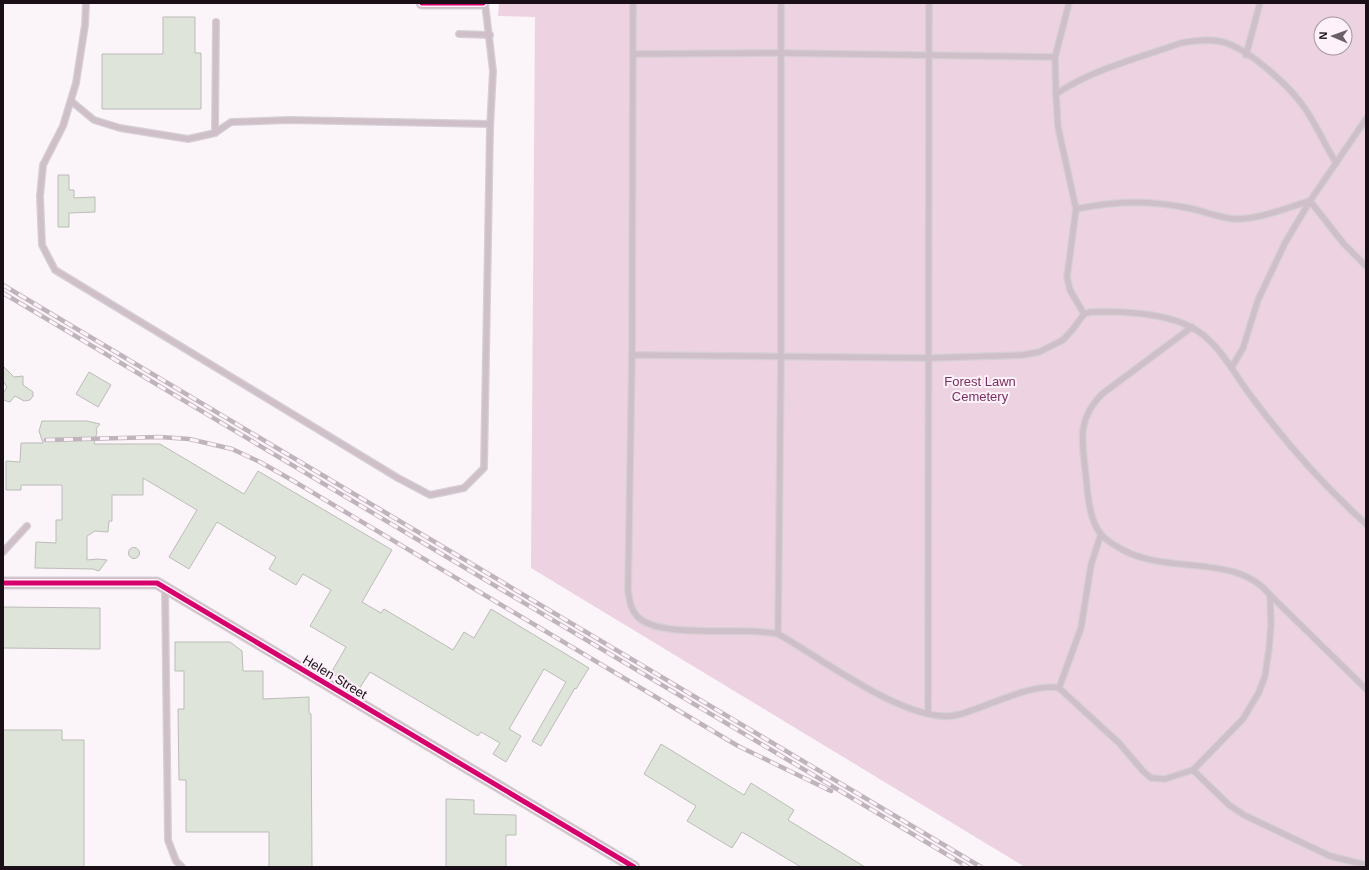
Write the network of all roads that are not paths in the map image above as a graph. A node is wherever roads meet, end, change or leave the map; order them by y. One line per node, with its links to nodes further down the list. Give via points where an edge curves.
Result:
1 (86, 3): 18 (lane, via 85,25)
2 (422, 3): 3 (street)
3 (482, 3): 11 (lane)
4 (634, 3): 13 (lane)
5 (781, 3): 12 (lane)
6 (929, 3): 14 (lane)
7 (1069, 3): 16 (lane)
8 (1260, 3): 15 (lane)
9 (216, 22): 21 (lane)
10 (459, 34): 11 (lane)
11 (490, 35): 20 (lane, via 493,72)
12 (780, 53): 13 (lane); 14 (lane); 29 (lane)
13 (634, 54): 28 (lane)
14 (928, 54): 16 (lane); 30 (lane)
15 (1246, 55): 17 (lane, via 1230,44 1214,40 1181,43 1088,76); 22 (lane, via 1265,67 1291,91 1304,108)
16 (1055, 57): 17 (lane)
17 (1056, 94): 24 (lane, via 1058,127)
18 (71, 101): 20 (lane, via 63,126 43,165 40,196 42,245 55,270 430,495 464,488 484,468); 21 (lane, via 94,120 120,128 188,139)
19 (1366, 119): 22 (lane)
20 (490, 124): 21 (lane, via 289,120 231,122)
21 (215, 133)
22 (1336, 163): 23 (lane)
23 (1310, 202): 24 (lane, via 1252,218 1236,218 1140,201); 25 (lane, via 1344,244); 31 (lane, via 1271,272 1258,300 1243,348)
24 (1076, 209): 26 (lane, via 1067,277 1070,290)
25 (1366, 266)
26 (1084, 314): 27 (lane, via 1139,314 1170,319); 30 (lane, via 1063,340 1039,352 1007,356)
27 (1192, 327): 31 (lane, via 1203,335); 34 (lane, via 1102,394 1091,404 1086,415 1082,430 1082,449 1092,514)
28 (632, 355): 29 (lane); 39 (lane, via 628,590 636,616 646,624 681,630 750,630)
29 (780, 357): 30 (lane); 39 (lane)
30 (929, 358): 42 (lane)
31 (1232, 367): 32 (lane, via 1253,400 1311,468)
32 (1366, 524)
33 (27, 526): 35 (lane)
34 (1101, 534): 38 (lane, via 1117,547 1146,560 1239,572 1262,584); 40 (lane, via 1091,565 1081,628)
35 (3, 552)
36 (3, 583): 37 (street, Helen Street, via 157,583)
37 (165, 588): 45 (lane, via 168,840 176,861); 46 (street, Helen Street)
38 (1270, 595): 41 (lane); 43 (lane, via 1269,649 1265,676 1259,692 1242,719)
39 (778, 634): 42 (lane, via 889,700)
40 (1059, 688): 42 (lane, via 1033,690 956,715); 43 (lane, via 1119,743 1151,778 1165,779)
41 (1366, 689)
42 (928, 713)
43 (1193, 770): 44 (lane, via 1229,805 1244,815 1330,856)
44 (1366, 865)
45 (182, 867)
46 (634, 867)

